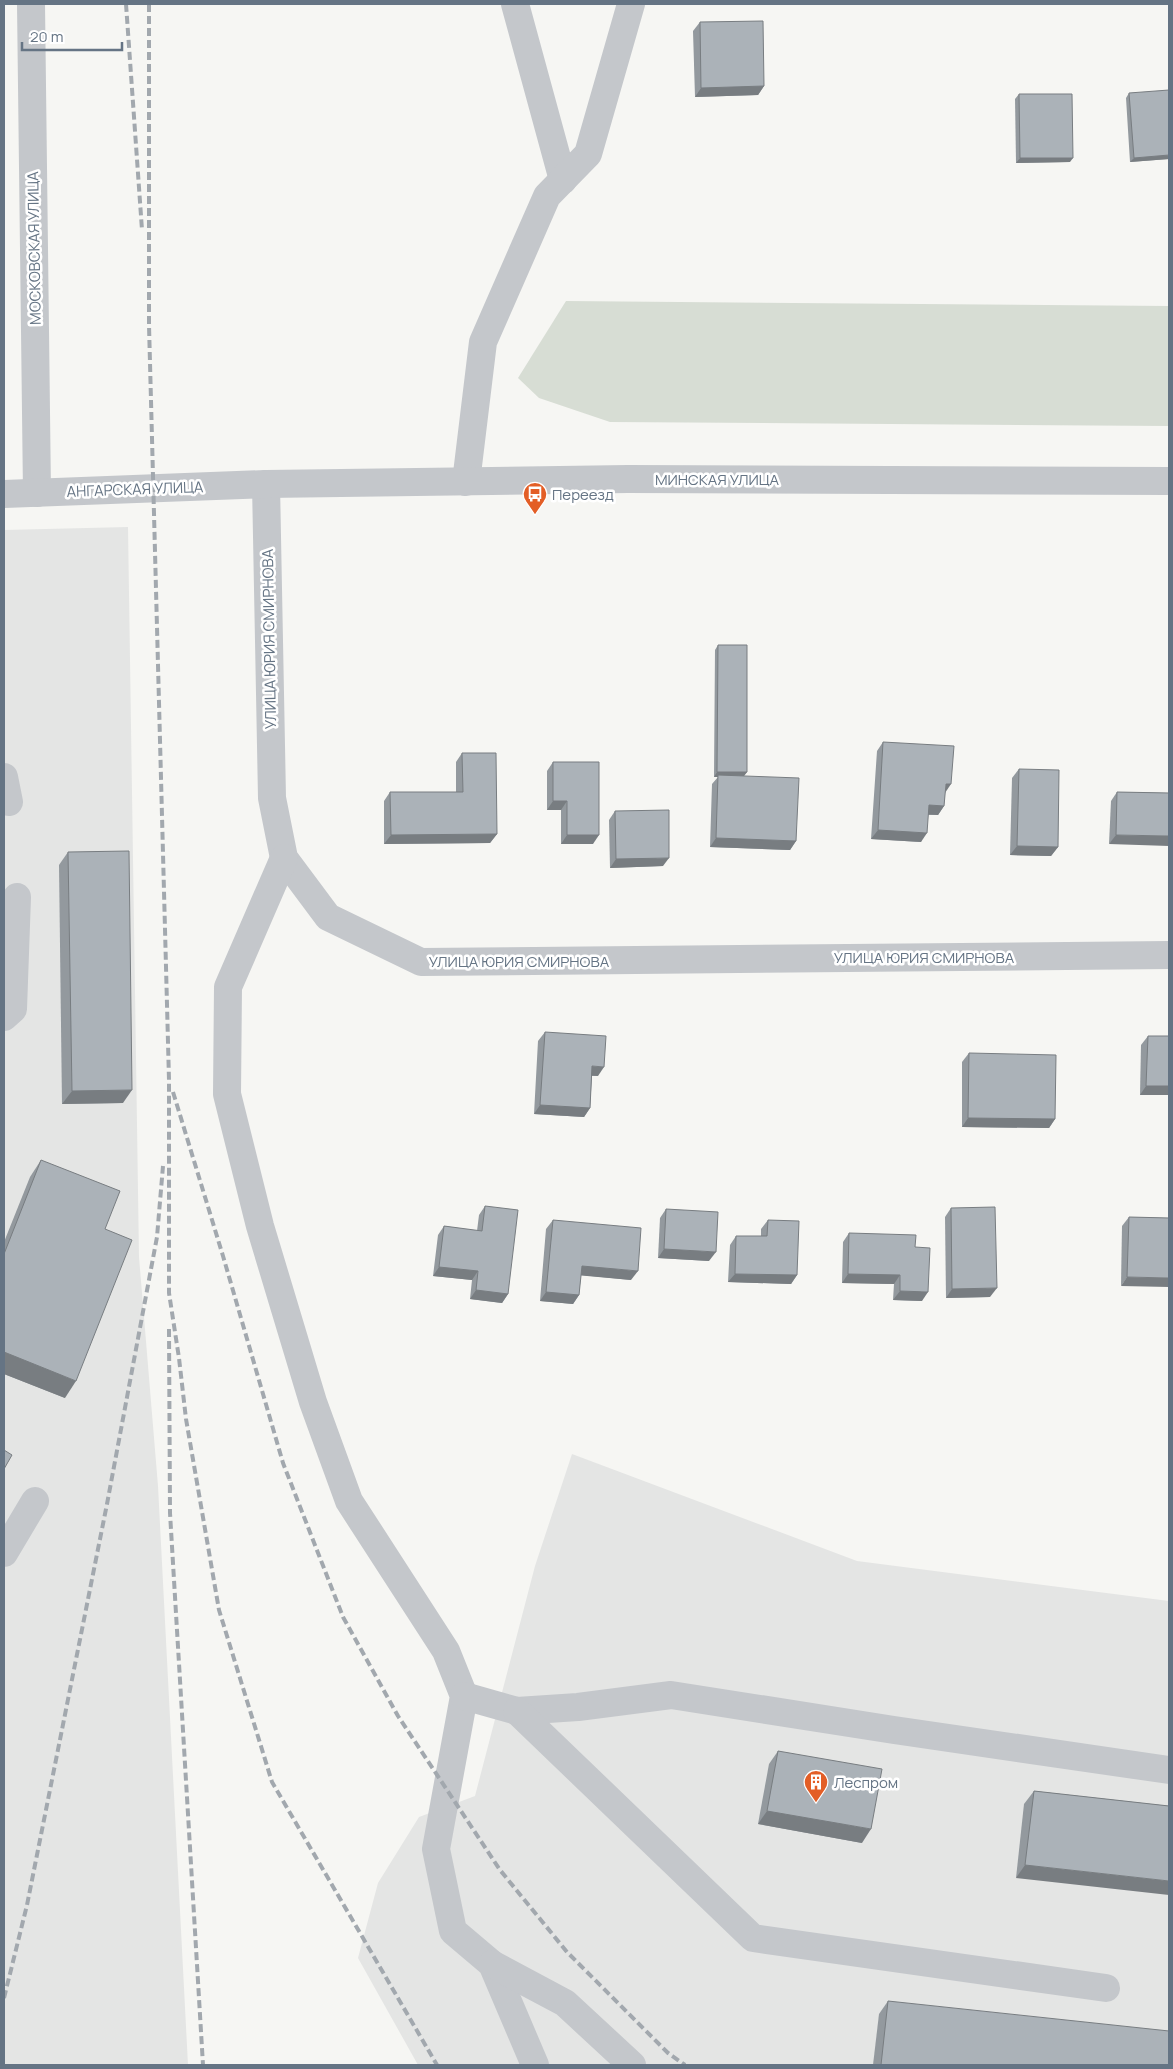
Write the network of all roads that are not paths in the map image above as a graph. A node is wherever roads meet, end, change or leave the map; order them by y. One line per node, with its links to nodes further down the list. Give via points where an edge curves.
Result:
1 (31, 4): 8 (street, МОСКОВСКАЯ УЛИЦА)
2 (515, 4): 4 (street)
3 (631, 4): 4 (street, via 588,154)
4 (563, 180): 5 (street, via 547,196 483,342)
5 (466, 482): 6 (street, МИНСКАЯ УЛИЦА, via 628,479); 7 (street, МИНСКАЯ УЛИЦА)
6 (1169, 482)
7 (266, 484): 8 (street, АНГАРСКАЯ УЛИЦА); 10 (street, УЛИЦА ЮРИЯ СМИРНОВА, via 272,798)
8 (37, 493): 9 (street, АНГАРСКАЯ УЛИЦА)
9 (4, 494)
10 (284, 858): 12 (street, УЛИЦА ЮРИЯ СМИРНОВА, via 328,917 422,962); 16 (street, via 228,987 227,1094 260,1226 313,1402 349,1501 446,1651)
11 (18, 897): 13 (street, via 13,1009)
12 (1169, 955)
13 (4, 1017)
14 (35, 1501): 15 (street)
15 (4, 1552)
16 (464, 1696): 17 (street); 19 (street, via 436,1849 452,1931)
17 (518, 1711): 18 (street, via 671,1695); 20 (street, via 752,1938)
18 (1169, 1770)
19 (492, 1964): 21 (street); 22 (street, via 565,2003)
20 (1106, 1988)
21 (535, 2065)
22 (632, 2065)

